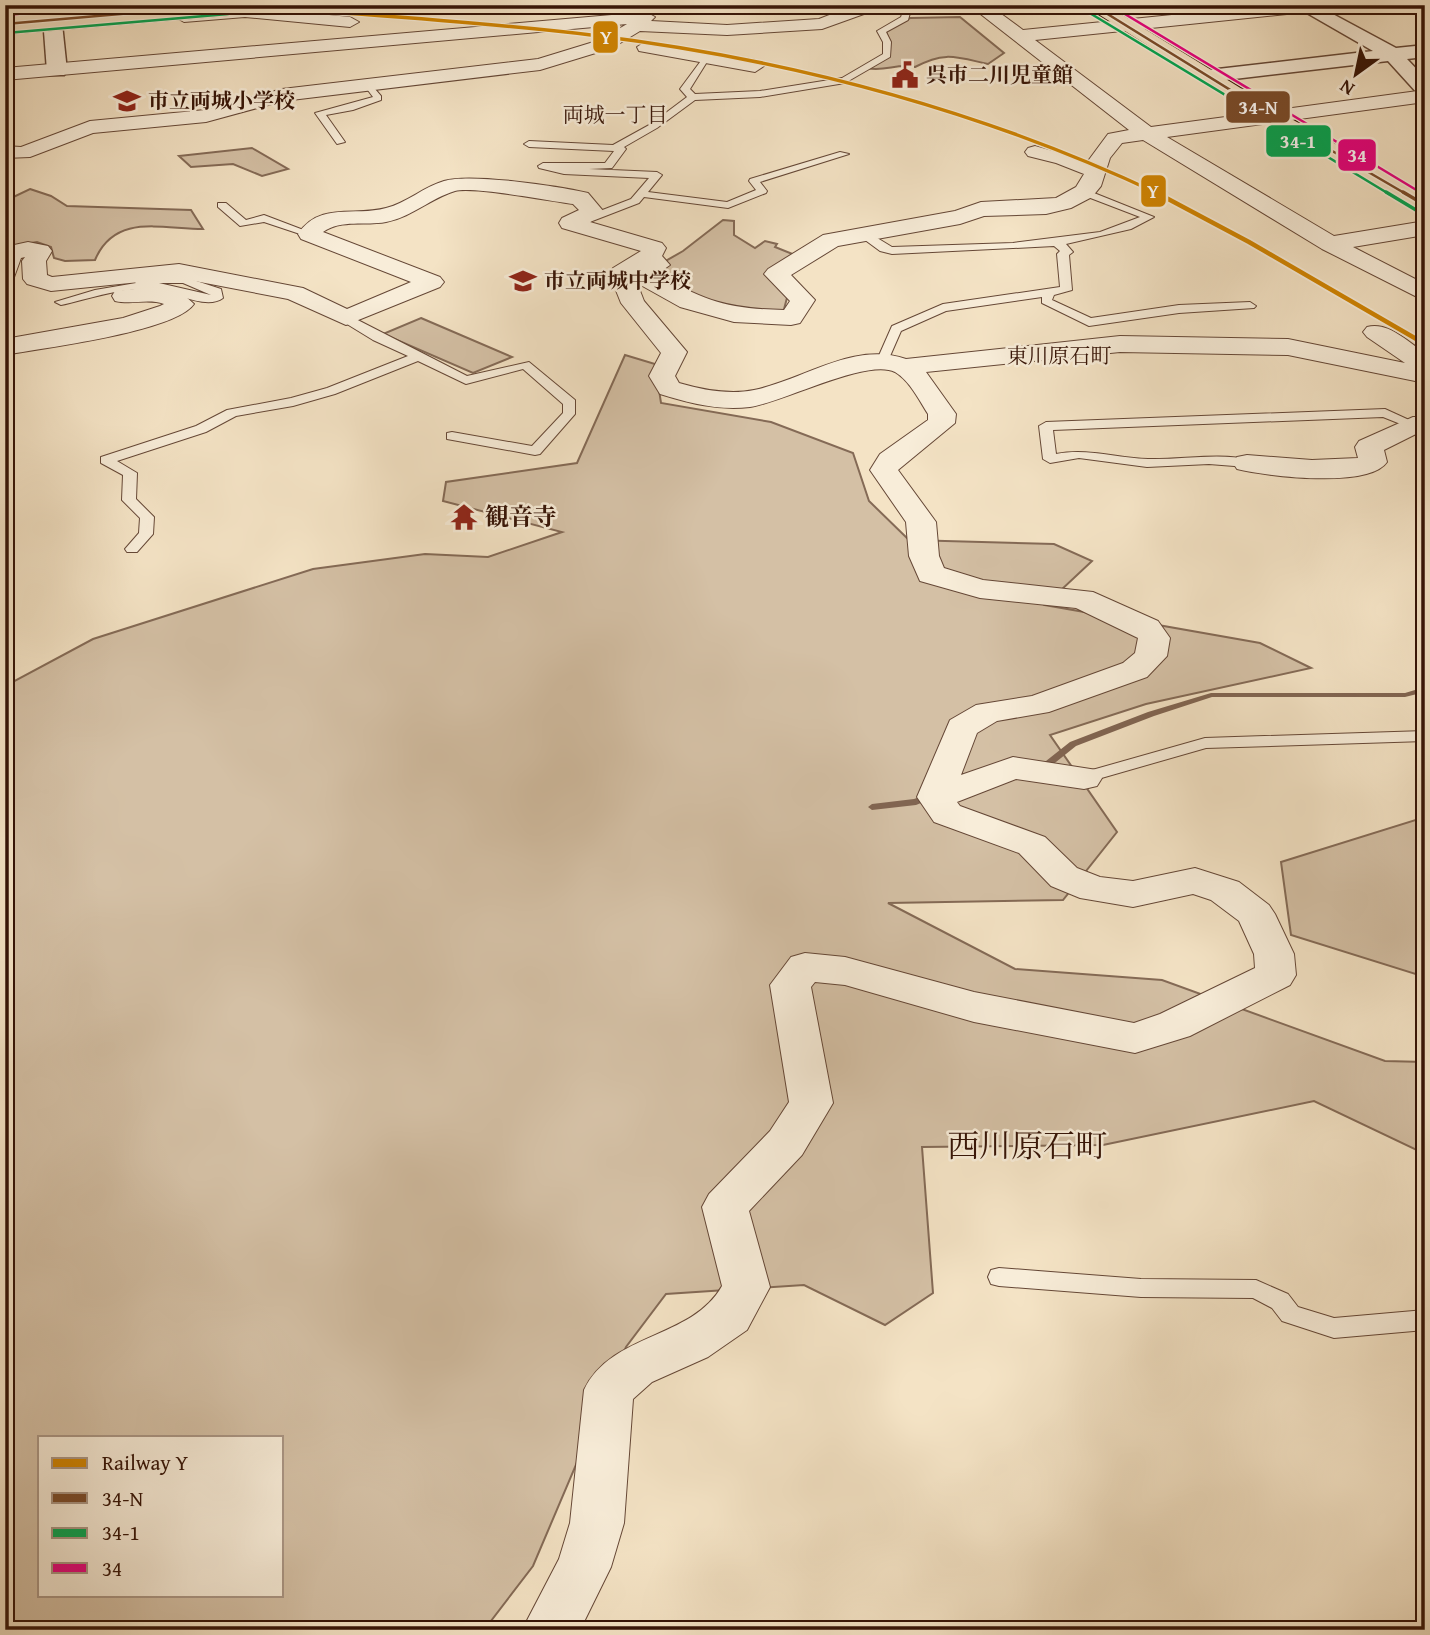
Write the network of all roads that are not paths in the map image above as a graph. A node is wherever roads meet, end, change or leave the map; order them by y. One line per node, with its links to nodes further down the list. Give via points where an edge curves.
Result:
1 (128, 5): 10 (street)
2 (227, 5): 14 (highway, bridge)
3 (341, 5): 13 (street)
4 (978, 5): 18 (street)
5 (1093, 5): 15 (highway)
6 (869, 6): 12 (street, via 822,24 727,30)
7 (1304, 6): 15 (street); 22 (street)
8 (713, 11): 12 (street)
9 (906, 13): 32 (lane, via 881,31 887,55 845,80 760,94)
10 (53, 15): 11 (street); 13 (street, via 245,12); 17 (street); 25 (street)
11 (5, 16)
12 (634, 17): 16 (street); 20 (street)
13 (350, 22): 19 (street)
14 (5, 24)
15 (1125, 25): 18 (street); 27 (highway)
16 (508, 28): 19 (street); 20 (street)
17 (5, 31)
18 (1021, 36): 34 (street)
19 (363, 42): 25 (street); 28 (street)
20 (610, 42): 23 (street); 28 (street, via 540,64)
21 (1425, 51): 22 (street)
22 (1392, 54): 27 (street); 30 (street)
23 (706, 57): 24 (street); 32 (lane, via 685,89)
24 (755, 66)
25 (57, 71): 26 (street)
26 (5, 74)
27 (1209, 76): 33 (highway)
28 (390, 83): 29 (street)
29 (369, 85): 35 (lane, via 378,99 320,113); 38 (street, via 282,95 206,116 90,127 23,153)
30 (1425, 90)
31 (1425, 96): 33 (street)
32 (692, 97): 37 (lane)
33 (1274, 117): 34 (street); 45 (highway)
34 (1147, 134): 41 (street, via 1115,138 1100,157); 51 (street)
35 (340, 142)
36 (529, 144): 37 (lane)
37 (615, 148): 43 (lane, via 621,149 608,166 543,166 657,175)
38 (5, 152)
39 (1035, 152): 41 (street)
40 (844, 154): 43 (lane, via 754,181 762,191 728,205)
41 (1096, 171): 42 (street)
42 (1084, 192): 49 (street, via 1046,208 981,209); 52 (lane, via 1149,217 1105,234)
43 (641, 194): 46 (lane, via 635,201)
44 (222, 205): 48 (lane, via 244,224 264,218)
45 (1425, 205)
46 (575, 225): 48 (street, via 570,223 593,212 580,198 463,183 446,185 392,214 334,217); 53 (street, via 654,248)
47 (1425, 228): 51 (street)
48 (309, 234): 61 (street, via 432,282)
49 (865, 234): 52 (lane, via 886,250); 53 (street, via 831,240 776,274 803,300 791,318 743,317 690,302 639,274 658,265)
50 (1274, 239): 51 (street)
51 (1325, 241): 57 (street)
52 (1057, 242): 56 (lane, via 1067,251 1062,266 1066,290)
53 (650, 258): 65 (street, via 621,273 632,303 674,352 662,376 669,388 706,400 752,398 859,363)
54 (5, 275): 55 (street, via 10,253 28,249 40,251 34,261 35,279 51,284)
55 (81, 281): 59 (lane, via 84,286 142,279 184,280 217,291 217,298 152,286); 61 (street, via 179,271 295,293)
56 (1049, 293): 60 (lane, via 1046,301 1089,321 1179,309); 65 (lane, via 943,308 895,329)
57 (1425, 294)
58 (14, 297): 59 (street)
59 (61, 302): 63 (street, via 150,294 182,304 173,312 113,327)
60 (1251, 306)
61 (346, 318): 64 (lane)
62 (1376, 332): 66 (street)
63 (5, 347)
64 (418, 356): 69 (lane, via 466,380 525,365 570,403 569,414 535,451); 71 (lane, via 331,391 232,412 201,429 106,460 131,473 129,500 147,517 146,534)
65 (893, 363): 67 (street, via 1120,344 1288,347); 74 (street, via 942,414 941,423 890,460 884,470 921,522 931,574 980,589 1082,599 1147,628 1154,638 1151,656 1135,670 1037,705 988,712 962,727)
66 (1425, 365)
67 (1425, 375)
68 (1419, 425): 70 (street, via 1369,447 1374,462 1365,467); 70 (lane, via 1385,413 1046,426 1050,459 1079,454 1147,463)
69 (452, 436)
70 (1247, 463)
71 (132, 549)
72 (1425, 736): 73 (lane, via 1205,743)
73 (1084, 778): 74 (street, via 1013,768)
74 (935, 797): 77 (street, via 947,814 1032,845 1064,877 1094,889 1133,894 1195,881 1226,891 1255,914 1274,954 1276,975 1175,1025 1135,1038 974,1007 845,971 805,967 790,985 811,1103 786,1143 725,1207 746,1287 730,1316 691,1342 634,1367 609,1390 597,1522 584,1567)
75 (999, 1277): 76 (lane, via 1141,1288 1256,1289 1280,1301 1290,1314 1334,1328)
76 (1425, 1320)
77 (550, 1630)

